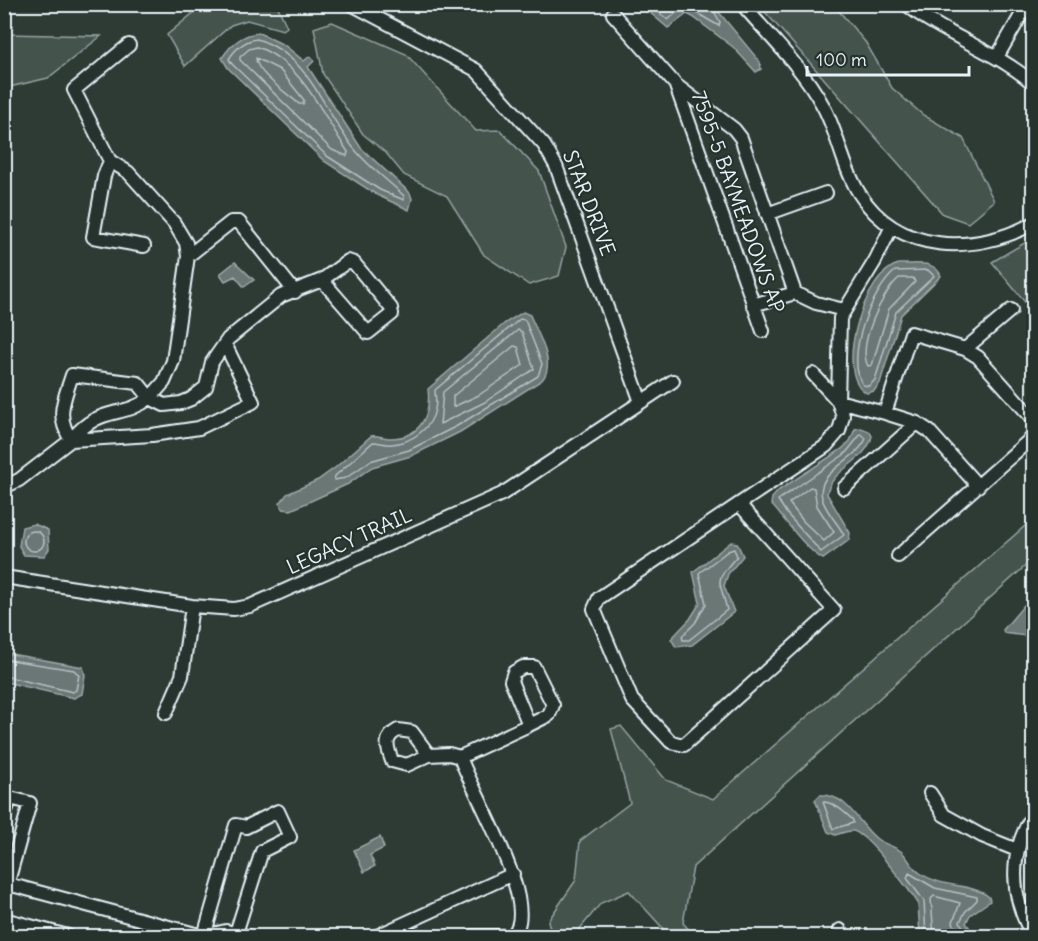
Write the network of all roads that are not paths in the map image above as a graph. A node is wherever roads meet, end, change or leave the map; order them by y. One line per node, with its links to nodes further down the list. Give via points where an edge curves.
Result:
1 (351, 4): 30 (street, STAR DRIVE, via 476,70 544,145 556,166)
2 (742, 4): 14 (street, via 810,84 827,114 857,191 874,214)
3 (906, 4): 7 (street)
4 (1027, 5): 7 (street)
5 (613, 14): 9 (street)
6 (129, 45): 10 (street, via 74,90)
7 (997, 57): 8 (street)
8 (1034, 84)
9 (676, 85): 12 (street, via 734,129); 20 (street, 7595-5 BAYMEADOWS AP)
10 (110, 161): 15 (street, via 93,237); 16 (street, via 128,172 174,223 186,243)
11 (826, 194): 12 (street)
12 (767, 214): 19 (street)
13 (1034, 223): 14 (street, via 997,239 963,244 921,239)
14 (891, 228): 21 (street)
15 (144, 246)
16 (188, 256): 18 (street, via 231,222 239,222); 28 (street, via 173,361 164,382)
17 (322, 280): 17 (street, via 348,261 354,262 392,314 368,333); 18 (street)
18 (295, 292): 24 (street, via 281,296)
19 (795, 293): 20 (street); 21 (street)
20 (753, 305): 23 (street, 7595-5 BAYMEADOWS AP)
21 (844, 310): 29 (street, via 838,334)
22 (1011, 310): 25 (street)
23 (763, 331)
24 (225, 344): 28 (street, via 212,362 206,387 191,399 164,405); 35 (street, via 253,402 199,428)
25 (965, 349): 31 (street, via 911,333); 32 (street, via 978,357)
26 (813, 374): 29 (street)
27 (673, 381): 30 (street, LEGACY TRAIL)
28 (150, 398): 35 (street, via 138,407 103,414 81,428); 35 (street, via 138,383 72,375 61,413 61,425)
29 (838, 401): 31 (street); 39 (street, via 843,416 834,439)
30 (641, 402): 42 (street, LEGACY TRAIL, via 502,494 250,606)
31 (885, 413): 33 (street)
32 (1034, 420)
33 (917, 423): 36 (street, via 929,431); 38 (street)
34 (1034, 436): 36 (street)
35 (71, 440): 37 (street)
36 (978, 486): 40 (street)
37 (4, 487)
38 (844, 488)
39 (739, 504): 39 (street, via 599,598 594,609 632,700 677,746 684,745 834,610)
40 (898, 556)
41 (4, 577): 42 (street, LEGACY TRAIL)
42 (192, 606): 43 (street, via 182,676)
43 (166, 712)
44 (529, 725): 44 (street, via 549,715 553,705 534,667 523,666 514,672 511,681); 46 (street)
45 (429, 755): 46 (street, via 449,753)
46 (460, 757): 51 (street)
47 (930, 793): 50 (street, via 944,815)
48 (1034, 813): 50 (street)
49 (4, 818): 52 (street, via 10,798 30,803)
50 (1017, 850): 59 (street, via 1015,894)
51 (513, 874): 57 (street); 58 (street, via 520,900 518,929 511,936)
52 (6, 890): 56 (street)
53 (4, 919): 55 (street)
54 (242, 935): 56 (street, via 226,931); 56 (street, via 262,851 290,837 278,811 246,826 236,825)
55 (68, 936)
56 (203, 936)
57 (377, 936)
58 (472, 936)
59 (1033, 936)

